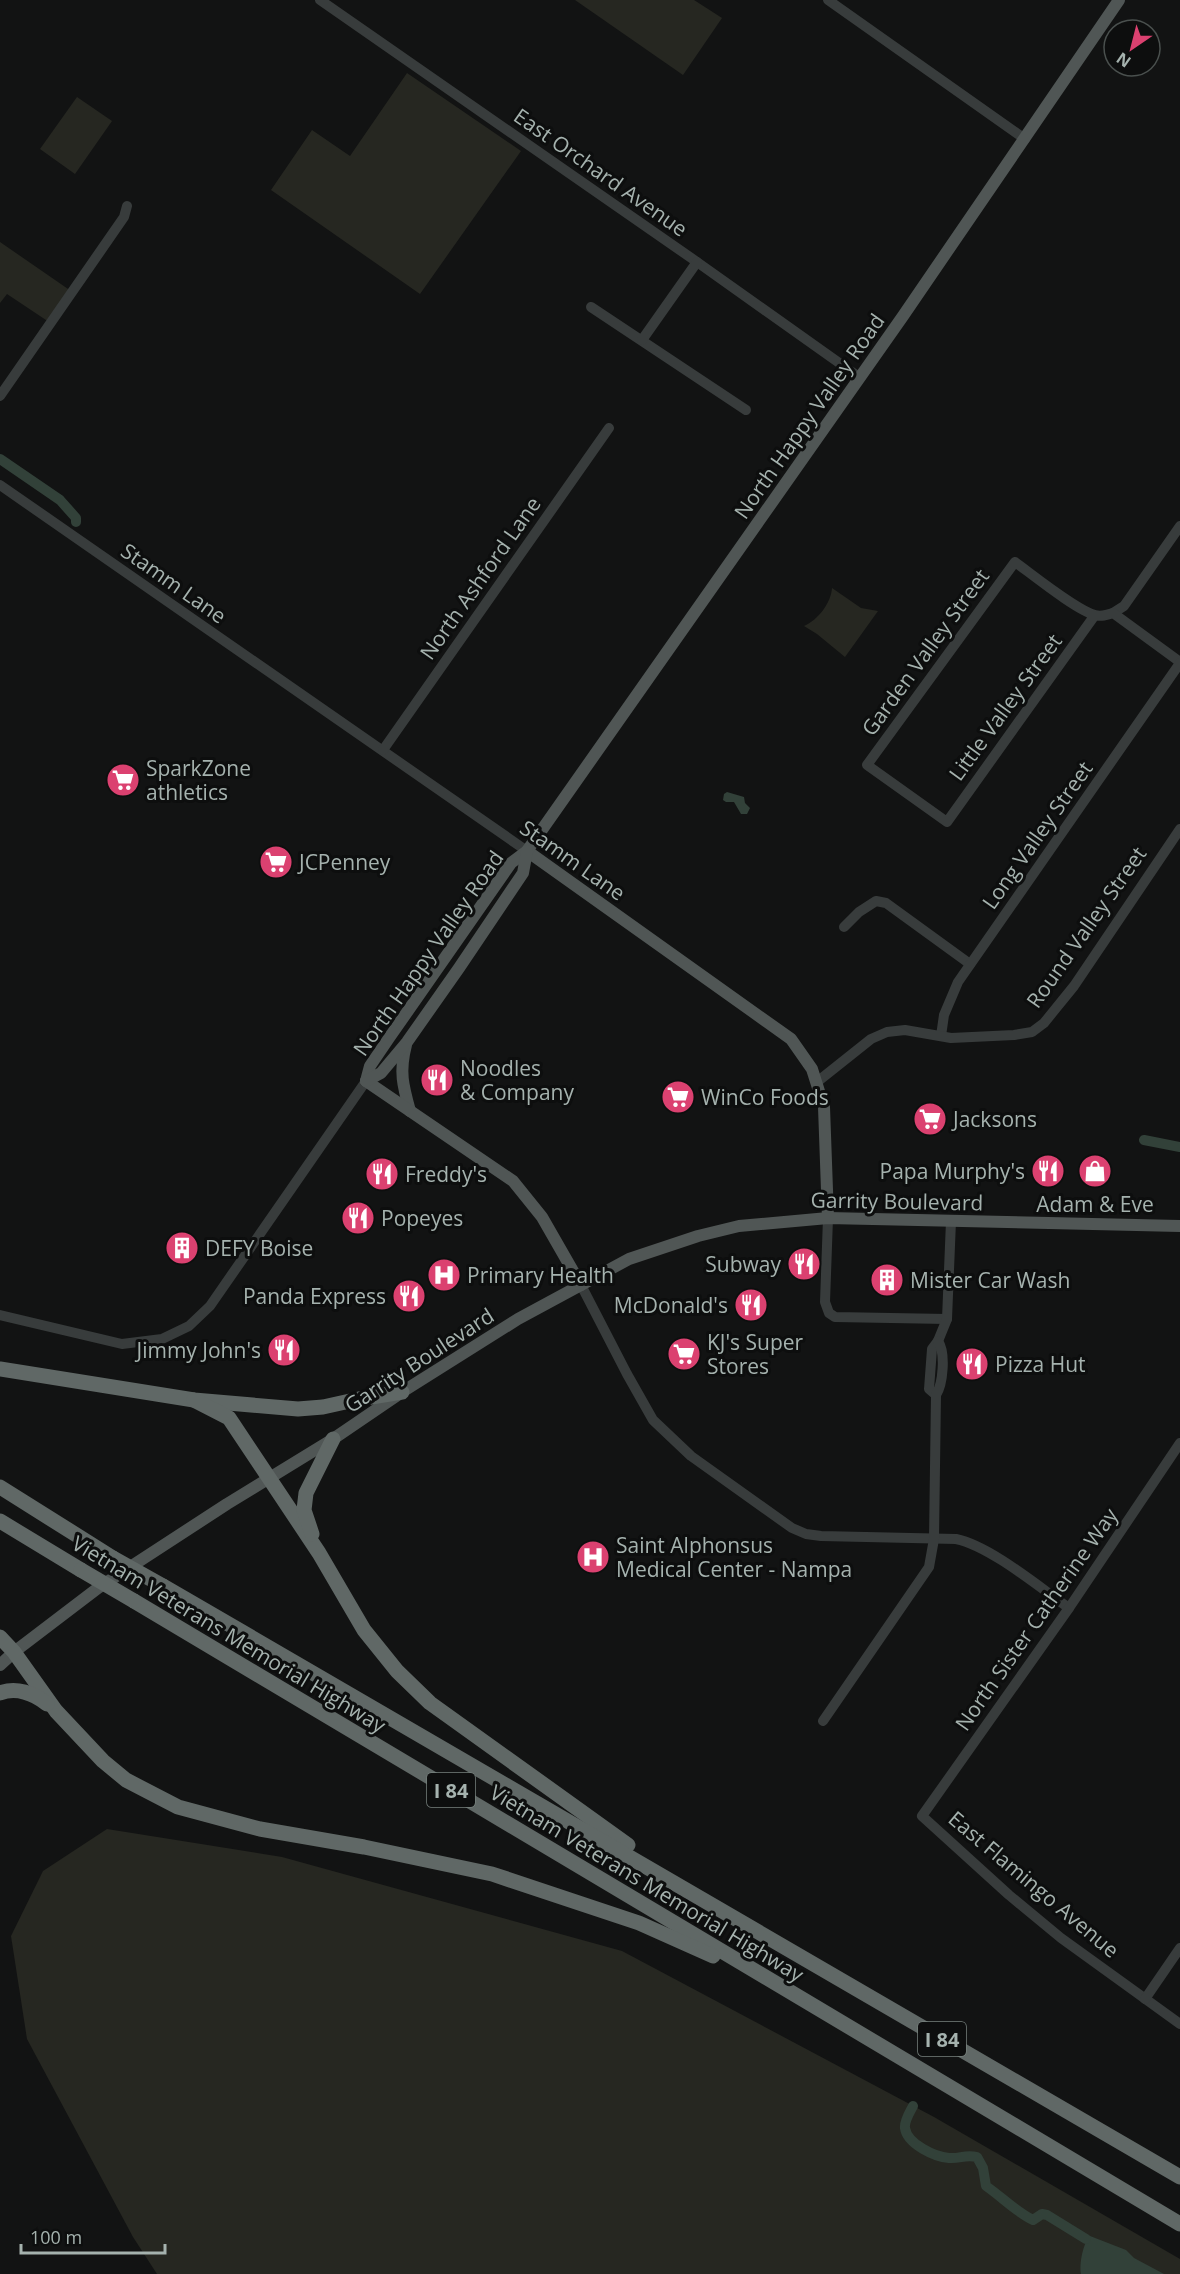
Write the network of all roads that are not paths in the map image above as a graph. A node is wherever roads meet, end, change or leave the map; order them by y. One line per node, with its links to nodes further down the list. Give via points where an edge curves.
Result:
1 (320, 0): 6 (street, East Orchard Avenue)
2 (828, 0): 4 (street)
3 (1119, 0): 4 (main road, North Happy Valley Road)
4 (1024, 138): 9 (main road, North Happy Valley Road)
5 (127, 207): 10 (street, via 124,218)
6 (697, 262): 8 (street); 9 (street, East Orchard Avenue)
7 (591, 307): 8 (street)
8 (642, 340): 11 (street)
9 (859, 377): 21 (main road, North Happy Valley Road)
10 (0, 396)
11 (746, 410)
12 (609, 428): 18 (street, North Ashford Lane)
13 (0, 485): 18 (street, Stamm Lane)
14 (1180, 526): 15 (street, via 1124,606)
15 (1113, 613): 16 (street); 17 (street)
16 (1095, 615): 19 (street, Little Valley Street); 19 (street, Garden Valley Street, via 1015,562 867,765)
17 (1180, 662): 23 (street, Long Valley Street)
18 (383, 750): 21 (street, Stamm Lane)
19 (947, 822)
20 (1180, 829): 24 (street, Round Valley Street, via 1074,986 1044,1023 1032,1032 1014,1035)
21 (527, 851): 25 (main road, North Happy Valley Road, via 523,873); 26 (main road, North Happy Valley Road, via 504,872 370,1066); 27 (main road, Stamm Lane, via 791,1040)
22 (844, 927): 23 (street, via 876,901 886,903)
23 (970, 964): 24 (street, Long Valley Street, via 944,1016)
24 (941, 1036): 27 (street, Round Valley Street, via 905,1030 887,1032 871,1039)
25 (407, 1042): 26 (main road, North Happy Valley Road, via 381,1073); 28 (main road, via 401,1077)
26 (366, 1081): 28 (main road); 33 (street, North Happy Valley Road, via 210,1306 189,1326 162,1339 122,1344)
27 (817, 1082): 29 (main road, Stamm Lane, via 824,1107)
28 (411, 1112): 32 (main road, via 513,1181 542,1217)
29 (828, 1218): 30 (main road, Garrity Boulevard); 32 (main road, Garrity Boulevard, via 739,1226 698,1236 629,1259); 34 (street, Stamm Lane, via 825,1302 829,1313 835,1317)
30 (951, 1221): 31 (main road, Garrity Boulevard); 34 (street)
31 (1180, 1226)
32 (581, 1285): 36 (main road, Garrity Boulevard, via 518,1319); 43 (street, via 653,1420 692,1456 775,1517 806,1534)
33 (0, 1315)
34 (947, 1319): 43 (street, via 938,1341 942,1348 940,1389 936,1395)
35 (0, 1369): 37 (highway)
36 (402, 1392): 37 (highway, via 298,1409); 38 (main road, Garrity Boulevard)
37 (194, 1400): 40 (highway, via 229,1418)
38 (333, 1439): 40 (main road, Garrity Boulevard); 44 (highway, via 306,1493 304,1510)
39 (1180, 1443): 45 (street, North Sister Catherine Way)
40 (269, 1478): 44 (highway); 47 (main road, Garrity Boulevard, via 98,1588)
41 (0, 1487): 53 (highway, Vietnam Veterans Memorial Highway / I 84, bridge, via 113,1558)
42 (0, 1521): 55 (highway, Vietnam Veterans Memorial Highway / I 84, bridge)
43 (933, 1539): 45 (street, via 970,1542); 51 (street, via 929,1567)
44 (319, 1553): 53 (highway, via 364,1630 430,1703)
45 (1069, 1608): 52 (street, North Sister Catherine Way)
46 (0, 1638): 47 (highway)
47 (14, 1652): 48 (main road, Garrity Boulevard); 50 (highway)
48 (0, 1665)
49 (0, 1693): 50 (highway, via 27,1692 41,1698)
50 (56, 1712): 55 (highway, via 126,1780 178,1808 250,1827 492,1874 639,1923)
51 (823, 1721)
52 (922, 1816): 56 (street, East Flamingo Avenue, via 1045,1924)
53 (705, 1900): 58 (highway, Vietnam Veterans Memorial Highway / I 84)
54 (1180, 1948): 56 (street)
55 (768, 1980): 59 (highway, Vietnam Veterans Memorial Highway / I 84)
56 (1145, 1999): 57 (street, East Flamingo Avenue)
57 (1180, 2024)
58 (1180, 2177)
59 (1180, 2224)

